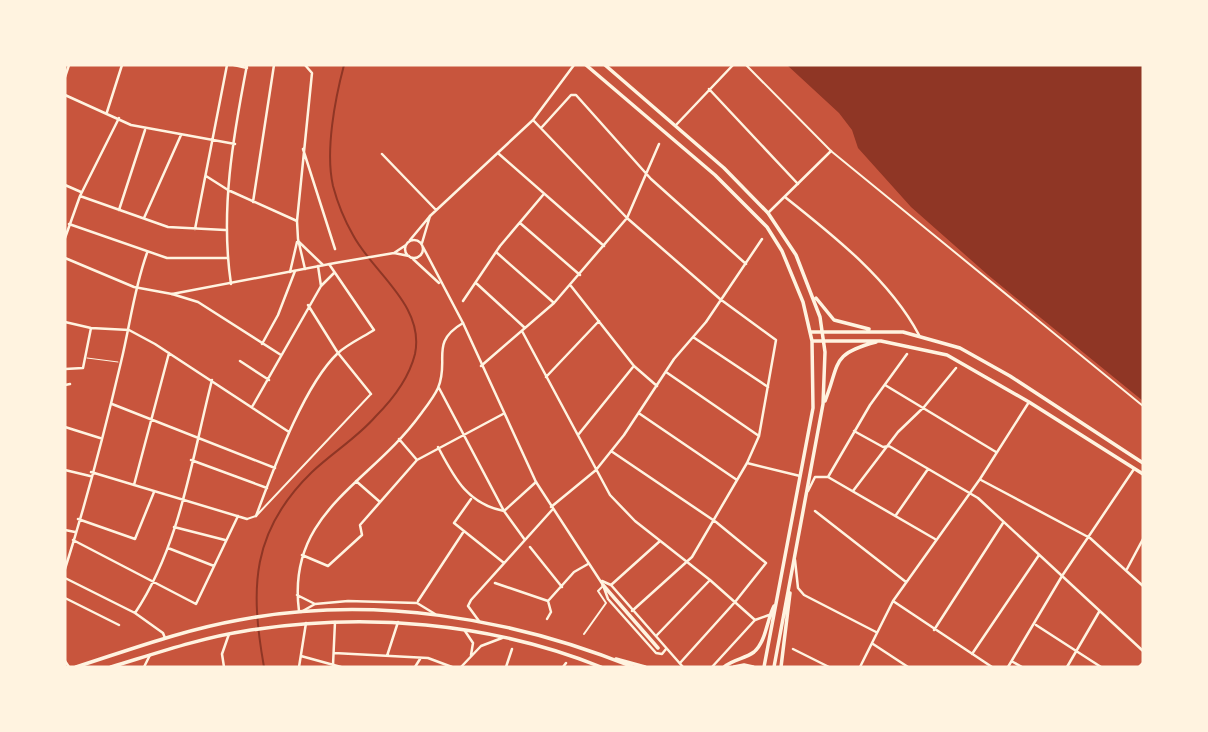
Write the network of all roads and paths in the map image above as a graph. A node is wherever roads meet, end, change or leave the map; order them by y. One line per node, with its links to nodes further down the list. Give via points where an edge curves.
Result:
1 (69, 65): 13 (street)
2 (122, 65): 16 (street)
3 (227, 65): 23 (street)
4 (234, 65): 12 (street)
5 (274, 65): 38 (street)
6 (305, 65): 26 (street, via 312,73)
7 (574, 65): 18 (street)
8 (586, 65): 94 (main road, via 715,175 767,227 794,278)
9 (604, 65): 19 (main road)
10 (733, 65): 14 (street)
11 (746, 65): 27 (street)
12 (247, 66): 24 (street)
13 (65, 77)
14 (709, 89): 19 (street); 32 (street)
15 (65, 95): 16 (street)
16 (107, 113): 17 (street)
17 (119, 118): 21 (street); 35 (street)
18 (533, 120): 20 (street); 28 (street)
19 (676, 125): 41 (main road)
20 (542, 127): 31 (street, via 576,95); 44 (street)
21 (146, 129): 22 (street); 39 (street)
22 (181, 134): 23 (street); 43 (street)
23 (213, 140): 24 (street); 30 (street)
24 (235, 144): 34 (street)
25 (659, 144): 31 (street)
26 (302, 146): 45 (street); 57 (street)
27 (831, 151): 32 (street); 126 (street)
28 (498, 153): 36 (street); 40 (street)
29 (382, 154): 40 (street)
30 (205, 175): 34 (street); 48 (street)
31 (648, 175): 44 (street); 65 (street)
32 (798, 184): 37 (street)
33 (65, 185): 35 (street)
34 (228, 190): 38 (street); 49 (street)
35 (81, 194): 39 (street); 47 (street)
36 (543, 195): 46 (street); 56 (street)
37 (785, 197): 41 (street); 95 (street, via 871,272 910,317)
38 (253, 202): 45 (street)
39 (119, 210): 43 (street)
40 (436, 210): 42 (street)
41 (768, 213): 73 (main road)
42 (429, 216): 53 (street); 55 (street)
43 (144, 218): 48 (street, via 168,227)
44 (627, 218): 56 (street); 81 (street)
45 (297, 221): 51 (street)
46 (520, 223): 58 (street); 72 (street)
47 (69, 224): 50 (street); 59 (street)
48 (195, 229): 49 (street)
49 (225, 230): 63 (street)
50 (65, 238)
51 (298, 239): 66 (street); 68 (street); 70 (street)
52 (762, 239): 65 (street)
53 (410, 241): 54 (street); 55 (street)
54 (406, 245): 60 (street); 61 (street)
55 (422, 246): 61 (street, via 419,256); 77 (street)
56 (604, 246): 72 (street)
57 (335, 248)
58 (496, 252): 74 (street); 83 (street)
59 (147, 253): 63 (street, via 184,260); 79 (street)
60 (394, 253): 61 (street); 64 (street)
61 (410, 256): 77 (street)
62 (65, 258): 79 (street)
63 (227, 258): 75 (street)
64 (329, 264): 66 (street); 71 (street)
65 (746, 264): 81 (street)
66 (323, 265): 67 (street)
67 (318, 266): 68 (street); 76 (street)
68 (305, 269): 69 (street)
69 (295, 271): 70 (street); 100 (street)
70 (290, 272): 75 (street)
71 (334, 272): 76 (street); 102 (street, via 374,330)
72 (580, 275): 78 (street)
73 (807, 280): 91 (main road, via 830,317 843,325); 93 (main road)
74 (476, 283): 82 (street); 89 (street)
75 (231, 284): 80 (street)
76 (321, 286): 84 (street)
77 (441, 286): 87 (street)
78 (571, 286): 83 (street); 85 (street)
79 (134, 287): 80 (street); 90 (street)
80 (173, 294): 100 (street, via 198,302)
81 (720, 299): 96 (street); 121 (street, via 775,340)
82 (463, 301)
83 (554, 303): 89 (street)
84 (308, 305): 102 (street); 104 (street)
85 (599, 321): 109 (street); 113 (street)
86 (65, 322): 88 (street)
87 (463, 323): 108 (street); 120 (street, via 444,339)
88 (91, 328): 90 (street); 105 (street)
89 (526, 328): 92 (street)
90 (129, 330): 101 (street); 107 (street)
91 (874, 330): 93 (main road); 95 (main road)
92 (522, 331): 108 (street); 113 (street)
93 (823, 331): 94 (main road); 98 (main road)
94 (811, 332): 97 (main road)
95 (919, 335): 148 (main road, via 960,348 1000,370)
96 (693, 337): 112 (street); 121 (street)
97 (812, 341): 98 (main road); 156 (main road, via 813,408)
98 (824, 341): 99 (main road); 125 (main road)
99 (881, 341): 123 (main road, via 947,355); 125 (main road, via 842,355 832,370)
100 (262, 344): 104 (street)
101 (169, 353): 114 (street); 131 (street)
102 (338, 353): 122 (street); 134 (street)
103 (907, 354): 118 (street)
104 (281, 355): 115 (street)
105 (85, 358): 107 (lane); 111 (street, via 83,368)
106 (240, 360): 115 (street)
107 (121, 363): 124 (street)
108 (481, 366): 129 (street)
109 (634, 366): 119 (street); 136 (street)
110 (956, 368): 128 (street)
111 (65, 369)
112 (666, 372): 119 (street); 137 (street)
113 (546, 377): 136 (street)
114 (212, 380): 127 (street); 139 (street)
115 (269, 380): 127 (street)
116 (70, 384): 117 (street)
117 (65, 385)
118 (885, 385): 128 (street); 133 (street)
119 (657, 386): 130 (street)
120 (438, 387): 135 (street); 140 (street)
121 (768, 387): 137 (street)
122 (371, 394): 176 (street)
123 (1029, 402): 144 (street); 151 (main road)
124 (111, 404): 131 (street); 138 (street)
125 (824, 404): 164 (main road)
126 (1143, 406)
127 (252, 407): 134 (street)
128 (924, 407): 141 (street); 144 (street)
129 (503, 414): 135 (street); 161 (street)
130 (640, 414): 143 (street); 159 (street)
131 (149, 419): 139 (street); 162 (street)
132 (65, 427): 138 (street)
133 (854, 431): 141 (street); 157 (street)
134 (289, 432): 149 (street)
135 (464, 434): 142 (street); 172 (street)
136 (578, 435): 153 (street)
137 (759, 436): 147 (street)
138 (100, 438): 154 (street)
139 (197, 438): 145 (street); 149 (street)
140 (399, 439): 146 (street); 160 (street)
141 (888, 446): 150 (street); 165 (street)
142 (438, 447): 146 (street); 168 (street, via 459,486)
143 (611, 452): 153 (street); 179 (street)
144 (996, 453): 158 (street)
145 (191, 460): 163 (street); 169 (street)
146 (417, 460): 170 (street)
147 (747, 463): 156 (street); 159 (street)
148 (1143, 463)
149 (275, 468): 163 (street)
150 (928, 469): 167 (street); 174 (street)
151 (1135, 469): 155 (main road); 185 (street)
152 (65, 470): 154 (street)
153 (596, 470): 171 (street); 191 (street, via 624,511)
154 (90, 474): 162 (street); 177 (street)
155 (1143, 474)
156 (800, 476): 218 (main road)
157 (828, 477): 164 (street, via 816,477); 165 (street)
158 (979, 479): 167 (street); 185 (street)
159 (737, 480): 179 (street)
160 (356, 481): 170 (street); 194 (street, via 314,526)
161 (536, 482): 171 (street); 172 (street)
162 (134, 485): 166 (street)
163 (267, 488): 176 (street)
164 (808, 491): 197 (main road)
165 (853, 491): 174 (street)
166 (154, 492): 169 (street); 177 (street, via 135,539)
167 (969, 492): 180 (street); 186 (street)
168 (472, 497): 172 (street); 183 (street, via 453,523)
169 (181, 500): 175 (street); 181 (street)
170 (380, 502): 194 (street, via 360,525 362,535 328,566)
171 (552, 508): 190 (street); 199 (street)
172 (504, 510): 190 (street)
173 (815, 511): 208 (street)
174 (896, 515): 186 (street)
175 (238, 516): 178 (street); 189 (street)
176 (256, 516): 178 (street)
177 (78, 519): 184 (street)
178 (247, 519)
179 (716, 522): 196 (street); 220 (street, via 766,563)
180 (1003, 523): 195 (street); 237 (street)
181 (174, 526): 189 (street); 193 (street)
182 (65, 530): 184 (street)
183 (464, 531): 198 (street); 221 (street)
184 (75, 532): 188 (street)
185 (1090, 538): 202 (street); 204 (street)
186 (935, 539): 208 (street)
187 (1143, 539): 202 (street)
188 (73, 540): 201 (street); 210 (street)
189 (225, 540): 200 (street)
190 (525, 540): 192 (street); 198 (street)
191 (660, 541): 196 (street); 211 (street)
192 (530, 547): 214 (street)
193 (167, 548): 200 (street); 210 (street)
194 (301, 554): 215 (street)
195 (1039, 554): 204 (street); 253 (street)
196 (687, 560): 207 (street); 223 (street)
197 (795, 560): 203 (main road); 239 (street, via 798,588 804,595)
198 (504, 563): 232 (street, via 468,606)
199 (588, 564): 206 (street); 214 (street)
200 (214, 566): 210 (street, via 196,604)
201 (65, 569)
202 (1127, 569): 213 (street)
203 (791, 575): 290 (main road); 291 (main road)
204 (1062, 576): 225 (street); 236 (street)
205 (65, 578): 226 (street)
206 (597, 578): 211 (street); 212 (street)
207 (710, 580): 220 (street); 242 (street)
208 (906, 582): 219 (street)
209 (495, 583): 217 (street)
210 (153, 584): 226 (street)
211 (611, 585): 223 (street)
212 (603, 586): 241 (street, via 598,591 606,603); 246 (main road); 248 (street, via 608,599 656,653 663,654)
213 (1143, 586)
214 (562, 587): 217 (street)
215 (296, 595): 222 (street); 224 (street)
216 (65, 598): 235 (street)
217 (548, 601): 229 (street)
218 (777, 601): 228 (main road); 289 (main road)
219 (892, 601): 237 (street); 239 (street)
220 (736, 602): 230 (street); 264 (street)
221 (417, 603): 222 (street); 227 (street)
222 (315, 604): 224 (street)
223 (632, 611): 242 (street)
224 (298, 612): 227 (main road); 243 (main road, via 240,619)
225 (1099, 612): 250 (street); 251 (street)
226 (135, 614): 243 (street)
227 (435, 615): 232 (main road)
228 (769, 615): 230 (street); 286 (main road, via 760,645)
229 (547, 619)
230 (755, 620): 285 (street)
231 (335, 621): 233 (main road); 234 (main road); 252 (street)
232 (479, 621): 259 (main road, via 538,633)
233 (398, 622): 238 (main road); 257 (street)
234 (306, 623): 240 (main road); 256 (street)
235 (119, 625)
236 (1036, 625): 250 (street); 262 (street)
237 (934, 630): 253 (street)
238 (465, 631): 244 (main road); 255 (street, via 473,643)
239 (876, 632): 245 (street)
240 (229, 634): 254 (main road); 272 (street, via 222,654)
241 (584, 634)
242 (656, 636): 248 (street)
243 (165, 638): 269 (main road)
244 (502, 638): 255 (street); 258 (main road)
245 (872, 643): 293 (street); 294 (street)
246 (658, 648)
247 (512, 649): 278 (street)
248 (666, 649): 264 (street)
249 (793, 649): 292 (street)
250 (1078, 649): 298 (street); 299 (street)
251 (1143, 650)
252 (334, 653): 257 (street); 266 (street)
253 (972, 654): 295 (street)
254 (150, 655): 270 (main road); 271 (street)
255 (471, 655): 267 (street)
256 (301, 656): 266 (street); 273 (street)
257 (387, 656): 260 (street)
258 (576, 657): 280 (main road); 281 (main road)
259 (609, 657): 282 (main road); 283 (main road)
260 (420, 659): 275 (street); 276 (street)
261 (65, 661): 268 (street)
262 (1013, 661): 296 (street); 297 (street)
263 (566, 663): 279 (street)
264 (679, 663): 284 (street)
265 (1143, 663): 300 (street)
266 (333, 665): 274 (street)
267 (462, 666): 277 (street)
268 (68, 667)
269 (76, 667)
270 (111, 667)
271 (144, 667)
272 (224, 667)
273 (299, 667)
274 (341, 667)
275 (415, 667)
276 (452, 667)
277 (468, 667)
278 (506, 667)
279 (563, 667)
280 (594, 667)
281 (601, 667)
282 (633, 667)
283 (645, 667)
284 (682, 667)
285 (712, 667)
286 (724, 667)
287 (734, 667): 288 (main road)
288 (753, 667)
289 (764, 667)
290 (774, 667)
291 (781, 667)
292 (829, 667)
293 (860, 667)
294 (908, 667)
295 (992, 667)
296 (1008, 667)
297 (1022, 667)
298 (1067, 667)
299 (1101, 667)
300 (1139, 667)

